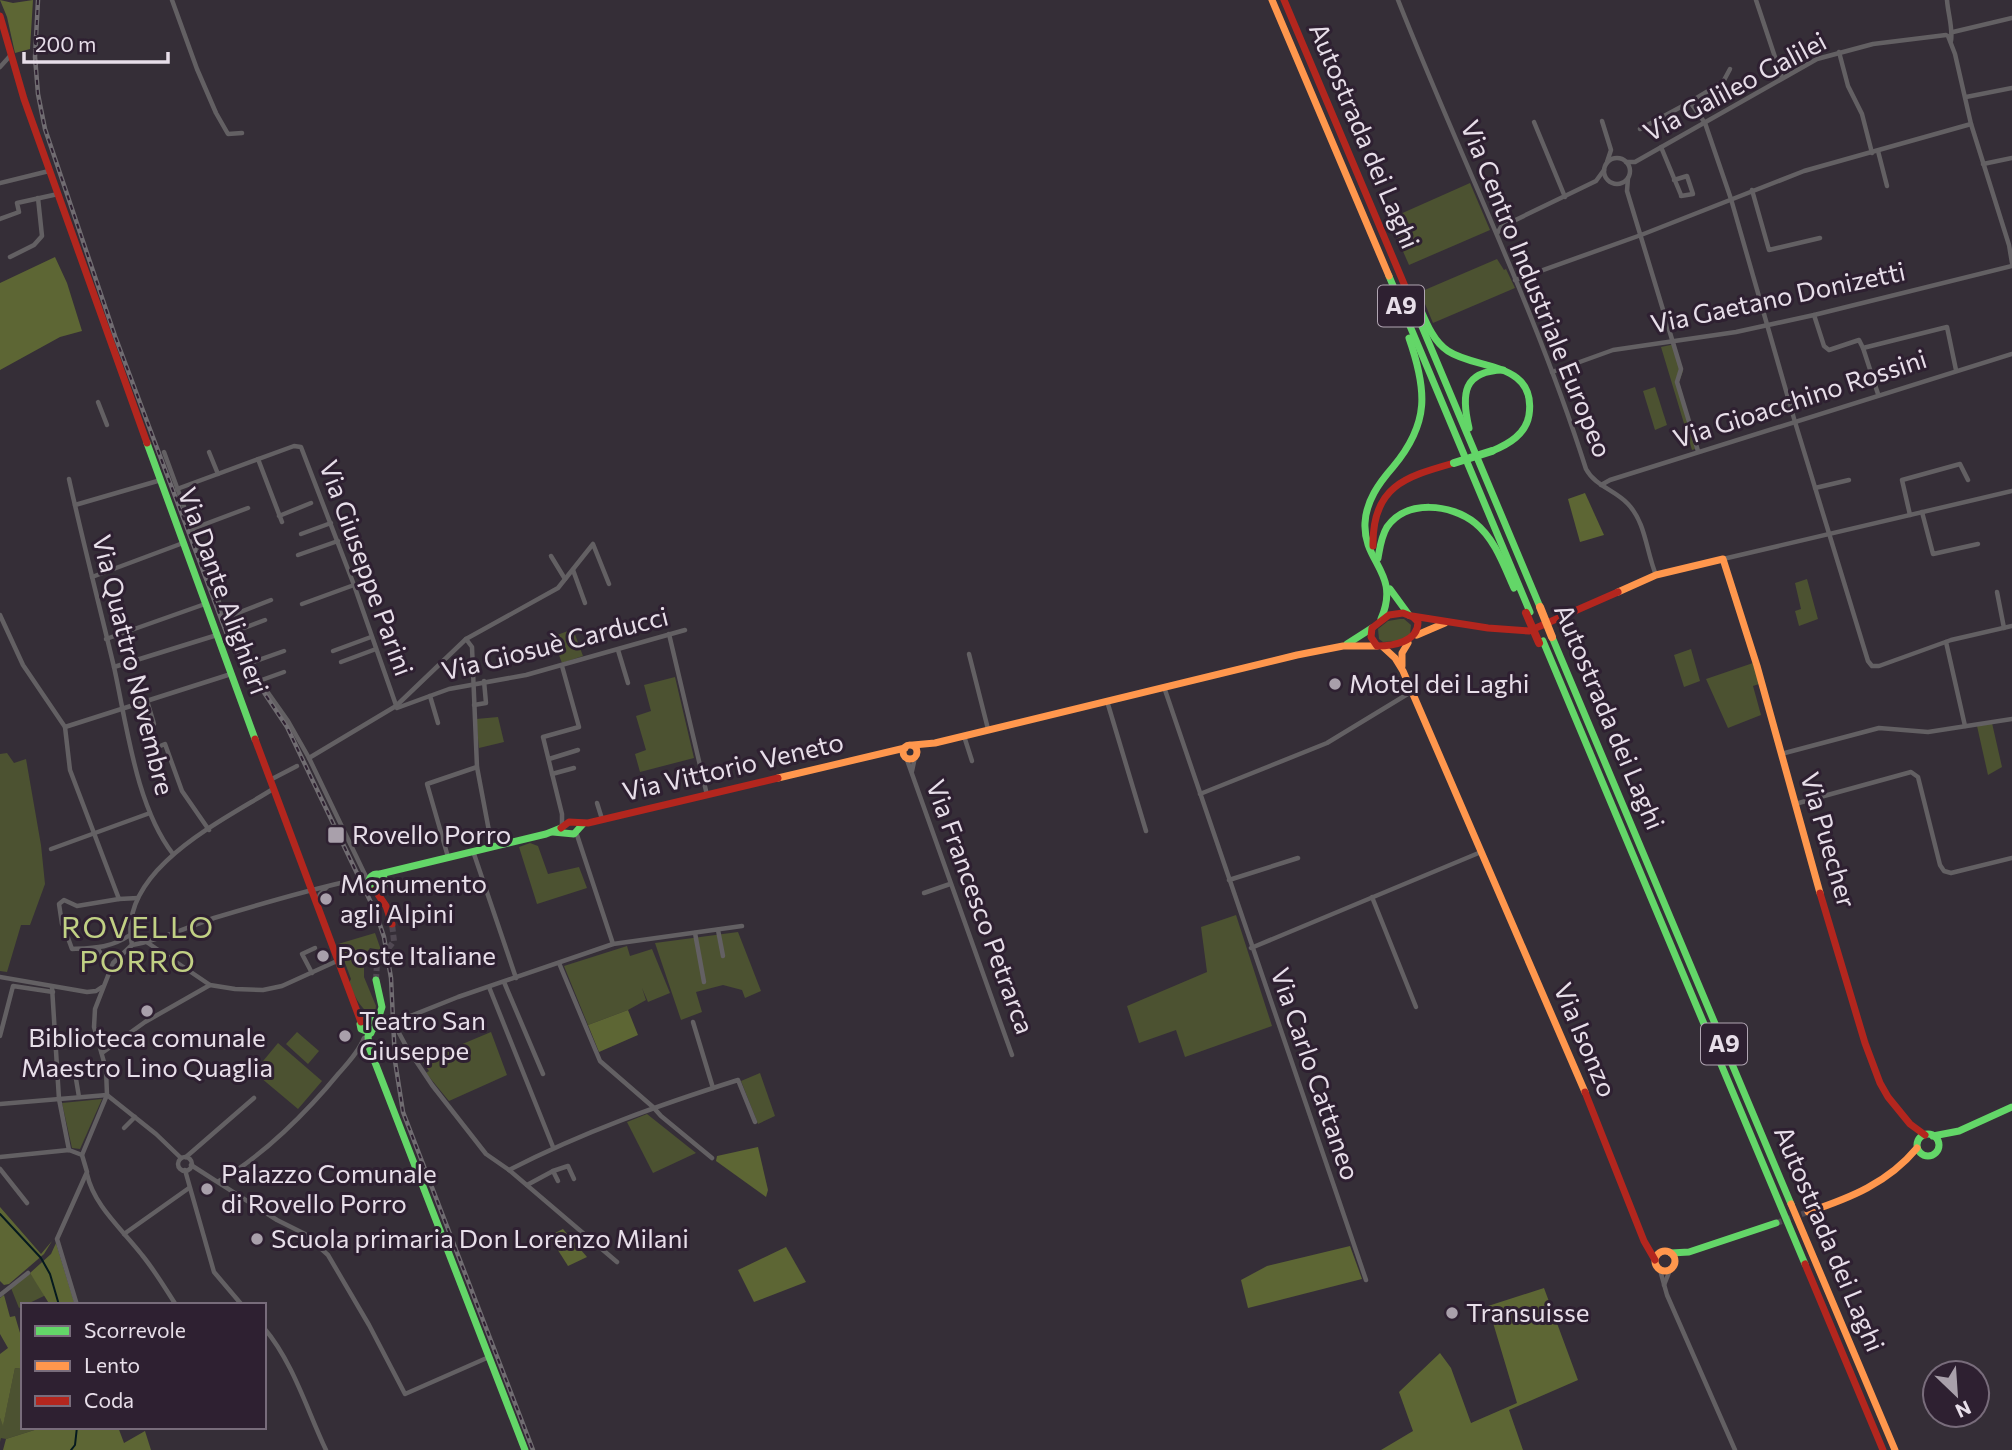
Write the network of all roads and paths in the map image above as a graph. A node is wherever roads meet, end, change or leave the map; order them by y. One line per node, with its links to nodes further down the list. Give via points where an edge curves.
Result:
1 (172, 0): 23 (street, via 216,113 228,134)
2 (1272, 0): 52 (main road, Autostrada dei Laghi / A9)
3 (1284, 0): 27 (main road, Autostrada dei Laghi / A9)
4 (1398, 0): 51 (street, Via Centro Industriale Europeo)
5 (1756, 0): 14 (street)
6 (1947, 0): 9 (street)
7 (0, 16): 11 (main road, Via Dante Alighieri)
8 (2012, 18): 9 (street, Via Galileo Galilei)
9 (1949, 33): 10 (street, Via Galileo Galilei); 16 (street)
10 (1839, 52): 14 (street, Via Galileo Galilei); 26 (street)
11 (10, 56): 12 (street); 36 (main road, Via Dante Alighieri)
12 (0, 67)
13 (1730, 69): 17 (street, via 1723,82)
14 (1782, 78): 20 (street, Via Galileo Galilei)
15 (2012, 88): 16 (street)
16 (1966, 97): 21 (street)
17 (1690, 102): 20 (street); 22 (street)
18 (1602, 121): 25 (street, Via Galileo Galilei)
19 (1534, 122): 47 (street)
20 (1705, 123): 24 (street, Via Galileo Galilei); 49 (street)
21 (1971, 124): 26 (street); 33 (street)
22 (1640, 129)
23 (242, 134)
24 (1661, 147): 32 (street, Via Galileo Galilei); 38 (street)
25 (1611, 150): 28 (street, Via Galileo Galilei); 30 (street, Via Galileo Galilei)
26 (1875, 152): 43 (street); 44 (street)
27 (1349, 154): 66 (main road, via 1432,334 1455,356); 105 (main road, Autostrada dei Laghi / A9)
28 (1619, 158): 30 (street, Via Galileo Galilei); 31 (street, Via Galileo Galilei)
29 (2012, 158): 33 (street)
30 (1607, 162): 34 (street, Via Galileo Galilei)
31 (1626, 162): 32 (street, Via Galileo Galilei); 35 (street, Via Galileo Galilei)
32 (1635, 162): 35 (street, Via Galileo Galilei)
33 (1983, 164): 57 (street)
34 (1604, 170): 39 (street, Via Galileo Galilei); 40 (street)
35 (1630, 170): 37 (street, Via Galileo Galilei)
36 (50, 171): 41 (street); 46 (main road, Via Dante Alighieri)
37 (1628, 178): 42 (street, Via Galileo Galilei); 45 (street, Via Galileo Galilei)
38 (1674, 180): 38 (street, via 1687,176 1693,194 1683,198)
39 (1597, 181): 40 (street); 47 (street)
40 (1609, 182): 42 (street)
41 (0, 183)
42 (1617, 184): 45 (street)
43 (1887, 186)
44 (1752, 190): 49 (street); 56 (street, via 1769,250)
45 (1627, 191): 55 (street, Via Galileo Galilei)
46 (58, 196): 48 (street); 79 (main road, Via Dante Alighieri)
47 (1565, 197): 53 (street)
48 (38, 198): 50 (street, via 17,203 19,212); 58 (street, via 42,236)
49 (1731, 200): 55 (street); 62 (street)
50 (0, 219)
51 (1494, 226): 53 (street); 54 (street, Via Centro Industriale Europeo)
52 (1368, 227): 103 (main road, via 1418,362 1424,395 1413,439 1376,487 1367,509 1364,525); 117 (main road, Autostrada dei Laghi / A9)
53 (1501, 227): 54 (street)
54 (1497, 232): 60 (street, Via Centro Industriale Europeo)
55 (1641, 235): 60 (street); 63 (street, Via Galileo Galilei)
56 (1820, 238)
57 (2011, 245): 59 (street)
58 (10, 257)
59 (2012, 264): 61 (street, Via Gaetano Donizetti)
60 (1515, 280): 68 (street, Via Centro Industriale Europeo)
61 (1814, 315): 62 (street, Via Gaetano Donizetti); 64 (street, via 1829,350 1859,340)
62 (1767, 325): 63 (street, Via Gaetano Donizetti); 71 (street)
63 (1673, 342): 68 (street, Via Gaetano Donizetti, via 1606,352); 73 (street, Via Galileo Galilei, via 1681,372 1677,382)
64 (1863, 348): 67 (street, via 1947,327); 69 (street)
65 (2012, 354): 67 (street, Via Gioacchino Rossini)
66 (1507, 370): 103 (main road, bridge, via 1525,390 1529,414 1520,435 1506,446 1410,477 1390,490 1373,525); 105 (main road, via 1475,377 1465,391 1464,409)
67 (1956, 370): 69 (street, Via Gioacchino Rossini)
68 (1552, 372): 82 (street, Via Centro Industriale Europeo, via 1586,469)
69 (1878, 394): 71 (street, Via Gioacchino Rossini)
70 (99, 402): 72 (street)
71 (1795, 422): 73 (street, Via Gioacchino Rossini); 83 (street)
72 (107, 425)
73 (1698, 451): 82 (street, Via Gioacchino Rossini)
74 (164, 452): 84 (street)
75 (209, 452): 77 (street)
76 (258, 459): 77 (street, Via Giuseppe Parini); 91 (street); 93 (street, Via Giuseppe Parini, via 301,447)
77 (218, 474): 84 (street, Via Giuseppe Parini)
78 (69, 479): 87 (street, Via Quattro Novembre)
79 (161, 480): 87 (street); 98 (main road, Via Dante Alighieri)
80 (1849, 480): 83 (street)
81 (1968, 480): 90 (street, via 1960,464 1902,480)
82 (1601, 485): 106 (street, Via Centro Industriale Europeo, via 1621,498 1638,518)
83 (1815, 488): 95 (street)
84 (177, 489): 94 (street)
85 (2012, 491): 89 (street)
86 (311, 503): 91 (street)
87 (75, 505): 107 (street, Via Quattro Novembre)
88 (248, 508): 94 (street)
89 (1922, 512): 90 (street); 99 (street, via 1933,554)
90 (1910, 514): 95 (street)
91 (279, 516): 92 (street)
92 (282, 522)
93 (331, 523): 96 (street); 97 (street, Via Giuseppe Parini)
94 (192, 529): 120 (street)
95 (1829, 532): 102 (street); 135 (street, via 1872,666)
96 (301, 534)
97 (338, 541): 100 (street); 110 (street, Via Giuseppe Parini)
98 (183, 543): 107 (street); 115 (main road, Via Dante Alighieri)
99 (1978, 544)
100 (298, 555)
101 (551, 556): 108 (street)
102 (1723, 559): 106 (main road); 172 (main road, Via Puecher)
103 (1377, 560): 109 (main road); 117 (main road, via 1380,537 1393,520 1423,508 1448,509 1471,519 1492,541)
104 (573, 570): 108 (street); 111 (street, via 593,544); 114 (street)
105 (1525, 571): 307 (main road, Autostrada dei Laghi / A9, bridge)
106 (1656, 575): 123 (main road, via 1529,631)
107 (92, 577): 133 (street, Via Quattro Novembre)
108 (565, 579): 134 (street, via 558,588)
109 (1385, 581): 119 (main road); 121 (main road, via 1389,599)
110 (354, 584): 116 (street); 131 (street, Via Giuseppe Parini)
111 (609, 584)
112 (1997, 592): 126 (street)
113 (271, 600): 120 (street)
114 (585, 603)
115 (205, 604): 130 (main road, Via Dante Alighieri); 133 (street)
116 (302, 604)
117 (1528, 612): 306 (main road, Autostrada dei Laghi / A9, bridge)
118 (0, 615): 166 (street, via 23,665)
119 (1410, 615): 121 (main road); 123 (main road); 132 (main road, via 1418,627)
120 (225, 618): 128 (street)
121 (1381, 619): 125 (main road)
122 (265, 620): 128 (street)
123 (1447, 623): 132 (main road)
124 (2012, 626): 126 (street)
125 (1372, 628): 136 (main road); 137 (main road, via 1371,637)
126 (2004, 628): 135 (street)
127 (685, 630): 129 (street, Via Giosuè Carducci)
128 (231, 633): 144 (street)
129 (669, 634): 139 (street, Via Giosuè Carducci); 183 (street)
130 (216, 635): 146 (street); 149 (main road, Via Dante Alighieri)
131 (371, 637): 138 (street, Via Giuseppe Parini); 141 (street)
132 (1412, 638): 137 (main road, via 1396,646); 147 (main road, via 1402,653)
133 (106, 639): 146 (street, Via Quattro Novembre)
134 (466, 639): 152 (street, via 472,648); 160 (street)
135 (1946, 642): 165 (street)
136 (1343, 646): 137 (main road); 154 (main road)
137 (1380, 646): 147 (main road, Via Isonzo)
138 (376, 649): 143 (street); 160 (street, Via Giuseppe Parini)
139 (618, 650): 145 (street, Via Giosuè Carducci); 153 (street)
140 (284, 651): 144 (street)
141 (334, 651)
142 (969, 654): 167 (street)
143 (341, 662)
144 (247, 664): 150 (street)
145 (562, 666): 151 (street, Via Giosuè Carducci); 174 (street, via 579,726 543,737)
146 (113, 667): 161 (street, Via Quattro Novembre)
147 (1402, 671): 155 (main road, Via Isonzo)
148 (284, 672): 150 (street)
149 (231, 674): 158 (street); 181 (main road, Via Dante Alighieri)
150 (259, 681): 173 (street)
151 (484, 681): 152 (street, Via Giosuè Carducci); 159 (street, via 486,704)
152 (474, 683): 156 (street, Via Giosuè Carducci); 159 (street)
153 (628, 683)
154 (1163, 687): 157 (main road); 182 (street, Via Carlo Cattaneo)
155 (1411, 692): 182 (street, via 1326,743); 195 (main road, Via Isonzo)
156 (430, 696): 160 (street, Via Giosuè Carducci); 163 (street)
157 (1111, 700): 167 (main road); 190 (street)
158 (147, 701): 161 (street); 164 (street)
159 (473, 705): 177 (street)
160 (396, 706): 173 (street)
161 (122, 708): 166 (street); 186 (street, Via Quattro Novembre)
162 (2012, 719): 165 (street)
163 (438, 723)
164 (154, 724)
165 (1965, 726): 172 (street, via 1914,732 1879,728)
166 (65, 727): 191 (street, via 70,770)
167 (988, 729): 168 (main road)
168 (964, 736): 171 (main road); 175 (street)
169 (150, 742): 189 (street, via 153,749 165,744 183,791)
170 (579, 750): 174 (street)
171 (910, 753): 179 (street, Via Francesco Petrarca); 179 (street, Via Francesco Petrarca); 183 (main road, Via Vittorio Veneto, via 890,752)
172 (1781, 754): 185 (main road, Via Puecher)
173 (309, 758): 200 (street)
174 (549, 759): 180 (street)
175 (972, 761)
176 (296, 766): 181 (street)
177 (478, 766): 192 (street); 197 (street, via 427,784)
178 (574, 768): 180 (street)
179 (912, 772): 203 (street, Via Francesco Petrarca)
180 (552, 774): 188 (street)
181 (271, 784): 189 (street); 205 (main road, Via Dante Alighieri)
182 (1200, 794): 201 (street, Via Carlo Cattaneo)
183 (706, 795): 187 (main road, Via Vittorio Veneto)
184 (597, 803): 187 (street)
185 (1795, 804): 199 (street, via 1911,772 1918,777 1944,871); 256 (main road, Via Puecher, via 1873,1063 1888,1097)
186 (150, 813): 191 (street); 196 (street, Via Quattro Novembre, via 160,838)
187 (602, 819): 188 (main road, Via Vittorio Veneto)
188 (569, 828): 192 (main road, Via Vittorio Veneto); 219 (street)
189 (209, 830): 196 (street)
190 (1146, 831)
191 (93, 833): 193 (street); 209 (street)
192 (492, 847): 194 (main road, Via Vittorio Veneto)
193 (51, 849)
194 (473, 851): 197 (main road, Via Vittorio Veneto); 230 (street)
195 (1481, 852): 207 (street); 285 (main road, Via Isonzo)
196 (173, 854): 208 (street)
197 (448, 857): 200 (main road, Via Vittorio Veneto)
198 (1298, 858): 201 (street)
199 (2012, 858)
200 (375, 880): 212 (main road)
201 (1228, 880): 223 (street, Via Carlo Cattaneo)
202 (345, 882): 204 (street)
203 (950, 884): 206 (street); 243 (street, Via Francesco Petrarca)
204 (331, 885): 205 (street); 210 (street, via 319,895)
205 (311, 890): 210 (main road, Via Dante Alighieri); 218 (street)
206 (924, 893)
207 (1372, 897): 223 (street); 238 (street)
208 (138, 898): 209 (street); 216 (street)
209 (119, 899): 211 (street, via 77,906 61,901)
210 (317, 907): 225 (main road, Via Dante Alighieri)
211 (62, 924)
212 (392, 924)
213 (742, 926): 214 (street)
214 (718, 930): 215 (street); 224 (street)
215 (695, 933): 219 (street); 233 (street)
216 (130, 935): 220 (street); 221 (street)
217 (68, 938): 221 (street, via 72,949)
218 (148, 942): 220 (street); 235 (street)
219 (613, 944): 226 (street)
220 (132, 945): 227 (street)
221 (98, 948): 227 (street)
222 (315, 948): 228 (street, via 302,954)
223 (1251, 948): 295 (street, Via Carlo Cattaneo)
224 (723, 956)
225 (337, 961): 228 (street); 241 (main road, Via Dante Alighieri)
226 (559, 963): 230 (street); 252 (street, via 600,1061)
227 (109, 972): 234 (street)
228 (312, 972): 235 (street, via 272,989)
229 (0, 977): 237 (street)
230 (516, 978): 232 (street)
231 (376, 980): 241 (main road, via 382,1009)
232 (504, 982): 236 (street); 244 (street)
233 (704, 982)
234 (104, 983): 237 (street, via 92,992); 242 (street, via 93,1022)
235 (210, 985): 242 (street)
236 (489, 987): 262 (street); 273 (street, via 400,1019 398,1024 402,1039 432,1085 486,1154)
237 (52, 990): 240 (street, via 13,986); 250 (street)
238 (1416, 1007)
239 (693, 1022): 246 (street)
240 (0, 1036)
241 (366, 1036): 277 (street, via 309,1109); 302 (main road, Via Dante Alighieri)
242 (102, 1053): 247 (street)
243 (1012, 1055)
244 (543, 1074)
245 (76, 1079): 248 (street)
246 (713, 1088): 252 (street); 255 (street, via 738,1080)
247 (107, 1095): 248 (street); 254 (street); 264 (street)
248 (79, 1097): 250 (street)
249 (254, 1098): 267 (street)
250 (59, 1099): 251 (street); 263 (street)
251 (0, 1104)
252 (653, 1107): 262 (street); 268 (street)
253 (2012, 1107): 258 (main road)
254 (135, 1117): 257 (street); 267 (street)
255 (755, 1122)
256 (1910, 1124): 259 (main road, Via Puecher); 260 (main road, Via Puecher)
257 (124, 1128)
258 (1959, 1130): 259 (main road); 261 (main road)
259 (1929, 1135): 260 (main road); 261 (main road)
260 (1917, 1145): 265 (main road); 269 (main road)
261 (1939, 1146): 265 (main road, via 1934,1155)
262 (553, 1147): 273 (street)
263 (69, 1150): 264 (street); 266 (street)
264 (82, 1155): 275 (street)
265 (1924, 1156): 269 (main road)
266 (0, 1157)
267 (183, 1158): 270 (street, via 190,1159); 272 (street, via 179,1166)
268 (712, 1158)
269 (1905, 1163): 282 (main road, via 1874,1186)
270 (191, 1165): 272 (street); 277 (street)
271 (0, 1169): 281 (street)
272 (185, 1170): 280 (street)
273 (509, 1170): 279 (street)
274 (553, 1171): 276 (street, via 568,1166); 278 (street); 279 (street)
275 (87, 1172): 284 (street, via 92,1192); 298 (street, via 57,1239)
276 (574, 1179)
277 (218, 1181): 302 (street, via 305,1234 328,1255 405,1394)
278 (558, 1181)
279 (527, 1185): 290 (street)
280 (189, 1188): 284 (street); 300 (street, via 214,1272)
281 (27, 1203)
282 (1808, 1212)
283 (1776, 1223): 287 (main road)
284 (124, 1234): 299 (street)
285 (1648, 1246): 286 (main road); 289 (main road, Via Isonzo)
286 (1662, 1251): 288 (main road); 289 (main road)
287 (1689, 1252): 288 (main road); 291 (main road)
288 (1671, 1253): 291 (main road)
289 (1655, 1260): 292 (main road)
290 (617, 1262)
291 (1676, 1262): 293 (main road)
292 (1660, 1270): 293 (main road); 296 (street)
293 (1670, 1270): 296 (street)
294 (28, 1273): 297 (street)
295 (1366, 1280)
296 (1663, 1286): 305 (street)
297 (0, 1295)
298 (76, 1303)
299 (175, 1303)
300 (240, 1303)
301 (266, 1330): 303 (street, via 285,1359)
302 (489, 1357): 304 (main road, Via Dante Alighieri)
303 (326, 1450)
304 (525, 1450)
305 (1735, 1450)
306 (1883, 1450)
307 (1895, 1450)

